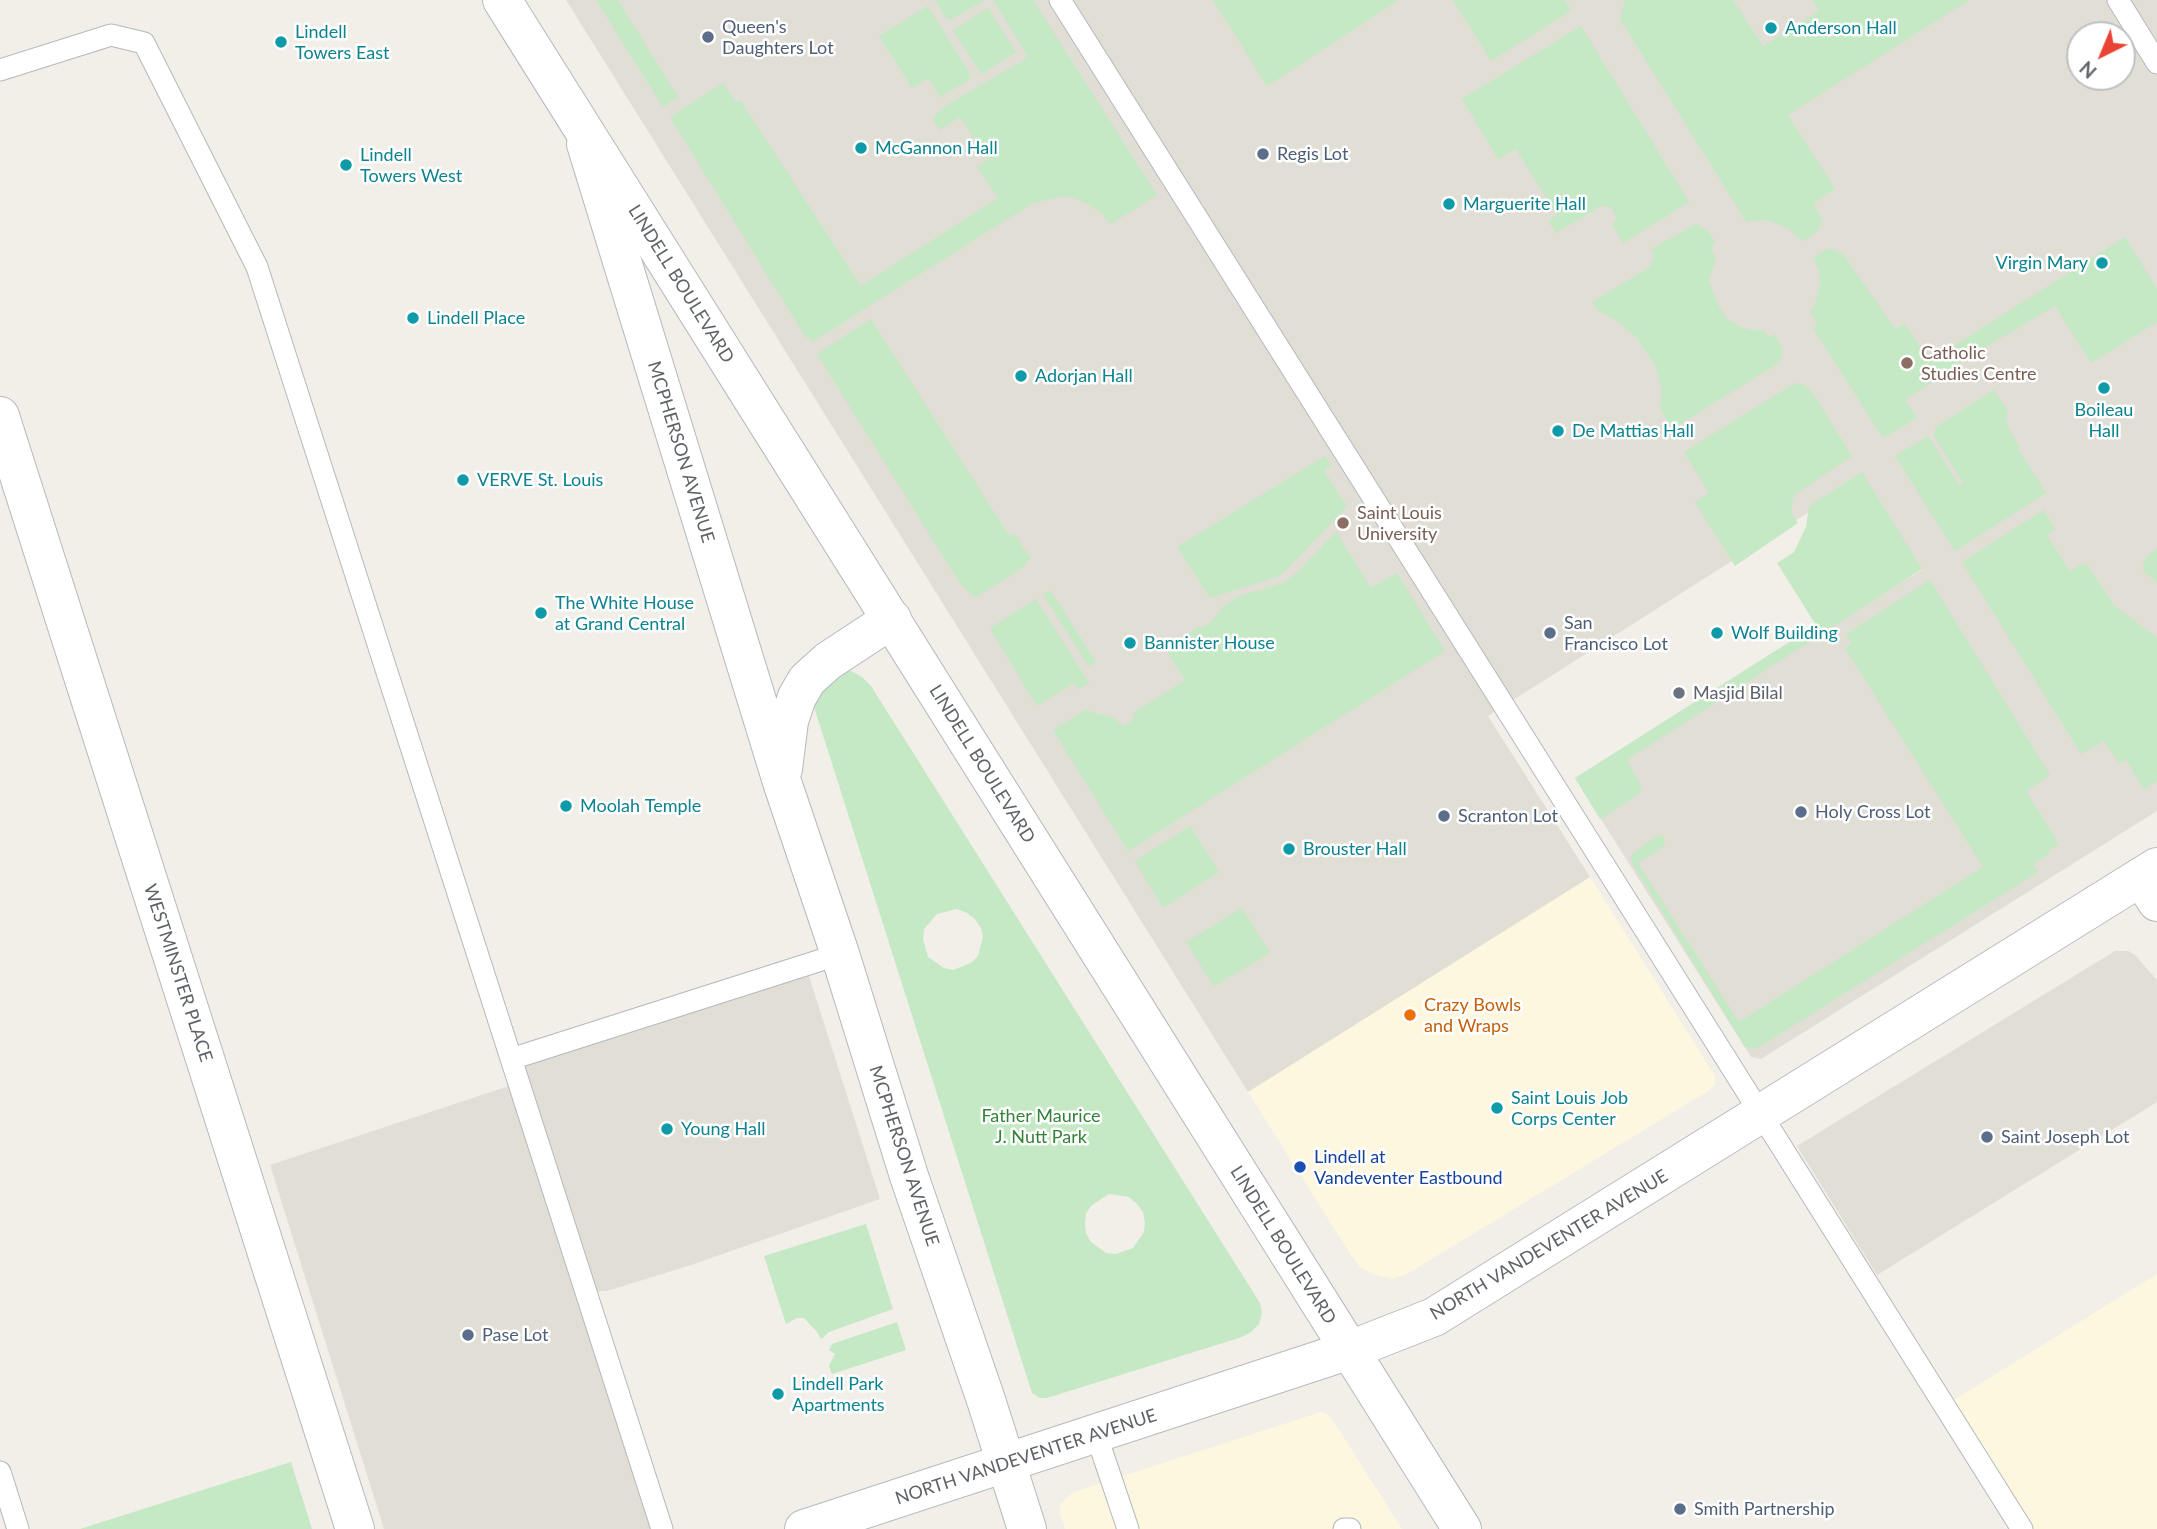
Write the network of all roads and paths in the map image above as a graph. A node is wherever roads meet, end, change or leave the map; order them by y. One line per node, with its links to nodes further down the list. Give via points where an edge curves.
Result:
1 (502, 0): 6 (main road, LINDELL BOULEVARD)
2 (1060, 0): 13 (lane)
3 (2118, 0): 4 (lane)
4 (2157, 63)
5 (0, 70): 12 (lane, via 111,35 144,43 257,267)
6 (579, 122): 8 (main road, LINDELL BOULEVARD); 9 (main road, MCPHERSON AVENUE)
7 (0, 416): 20 (main road, WESTMINSTER PLACE)
8 (892, 620): 9 (main road, MCPHERSON AVENUE, via 807,680 789,722); 14 (main road, LINDELL BOULEVARD)
9 (782, 782): 11 (main road, MCPHERSON AVENUE)
10 (2152, 882): 13 (main road, NORTH VANDEVENTER AVENUE)
11 (840, 954): 12 (lane); 16 (main road, MCPHERSON AVENUE, via 908,1176)
12 (511, 1059): 21 (lane)
13 (1762, 1114): 14 (main road, NORTH VANDEVENTER AVENUE, via 1434,1317); 25 (lane)
14 (1350, 1350): 15 (main road, NORTH VANDEVENTER AVENUE); 24 (main road, LINDELL BOULEVARD)
15 (1096, 1434): 16 (main road, NORTH VANDEVENTER AVENUE); 18 (lane)
16 (1007, 1463): 22 (main road, NORTH VANDEVENTER AVENUE); 23 (main road, MCPHERSON AVENUE)
17 (0, 1472): 19 (lane)
18 (1128, 1527)
19 (18, 1529)
20 (355, 1529)
21 (662, 1529)
22 (804, 1529)
23 (1027, 1529)
24 (1462, 1529)
25 (2022, 1529)

